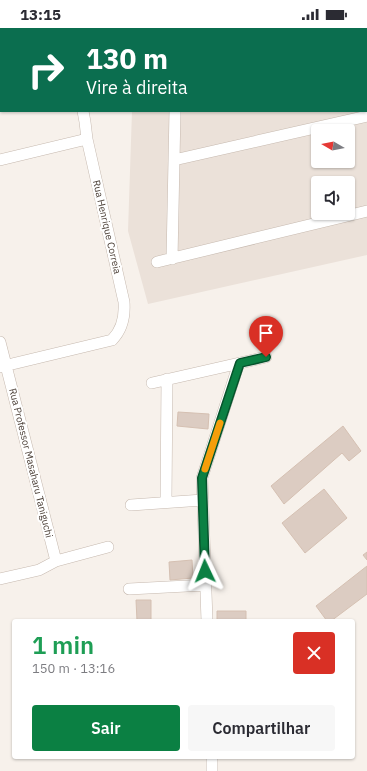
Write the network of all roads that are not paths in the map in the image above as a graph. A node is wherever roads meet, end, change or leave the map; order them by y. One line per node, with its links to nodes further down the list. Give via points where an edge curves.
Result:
1 (83, 112): 4 (street, Rua Henrique Correia)
2 (175, 112): 6 (street)
3 (367, 116): 6 (street)
4 (87, 139): 5 (street); 13 (street, Rua Henrique Correia, via 124,302 122,324 112,340)
5 (0, 160)
6 (174, 160): 8 (street)
7 (367, 211): 8 (street)
8 (172, 259): 9 (street)
9 (157, 262)
10 (0, 342): 13 (street, Rua Professor Masaharu Taniguchi)
11 (266, 357): 12 (street)
12 (240, 363): 14 (street); 16 (street, via 202,478)
13 (3, 367): 20 (street, Rua Professor Masaharu Taniguchi)
14 (167, 379): 15 (street); 17 (street)
15 (152, 383)
16 (203, 500): 17 (street); 22 (street)
17 (166, 502): 18 (street)
18 (132, 505)
19 (108, 548): 20 (street)
20 (56, 561): 21 (street, via 39,570)
21 (0, 579)
22 (206, 585): 23 (street); 24 (street)
23 (128, 589)
24 (207, 619)
25 (212, 759): 26 (street)
26 (212, 771)

